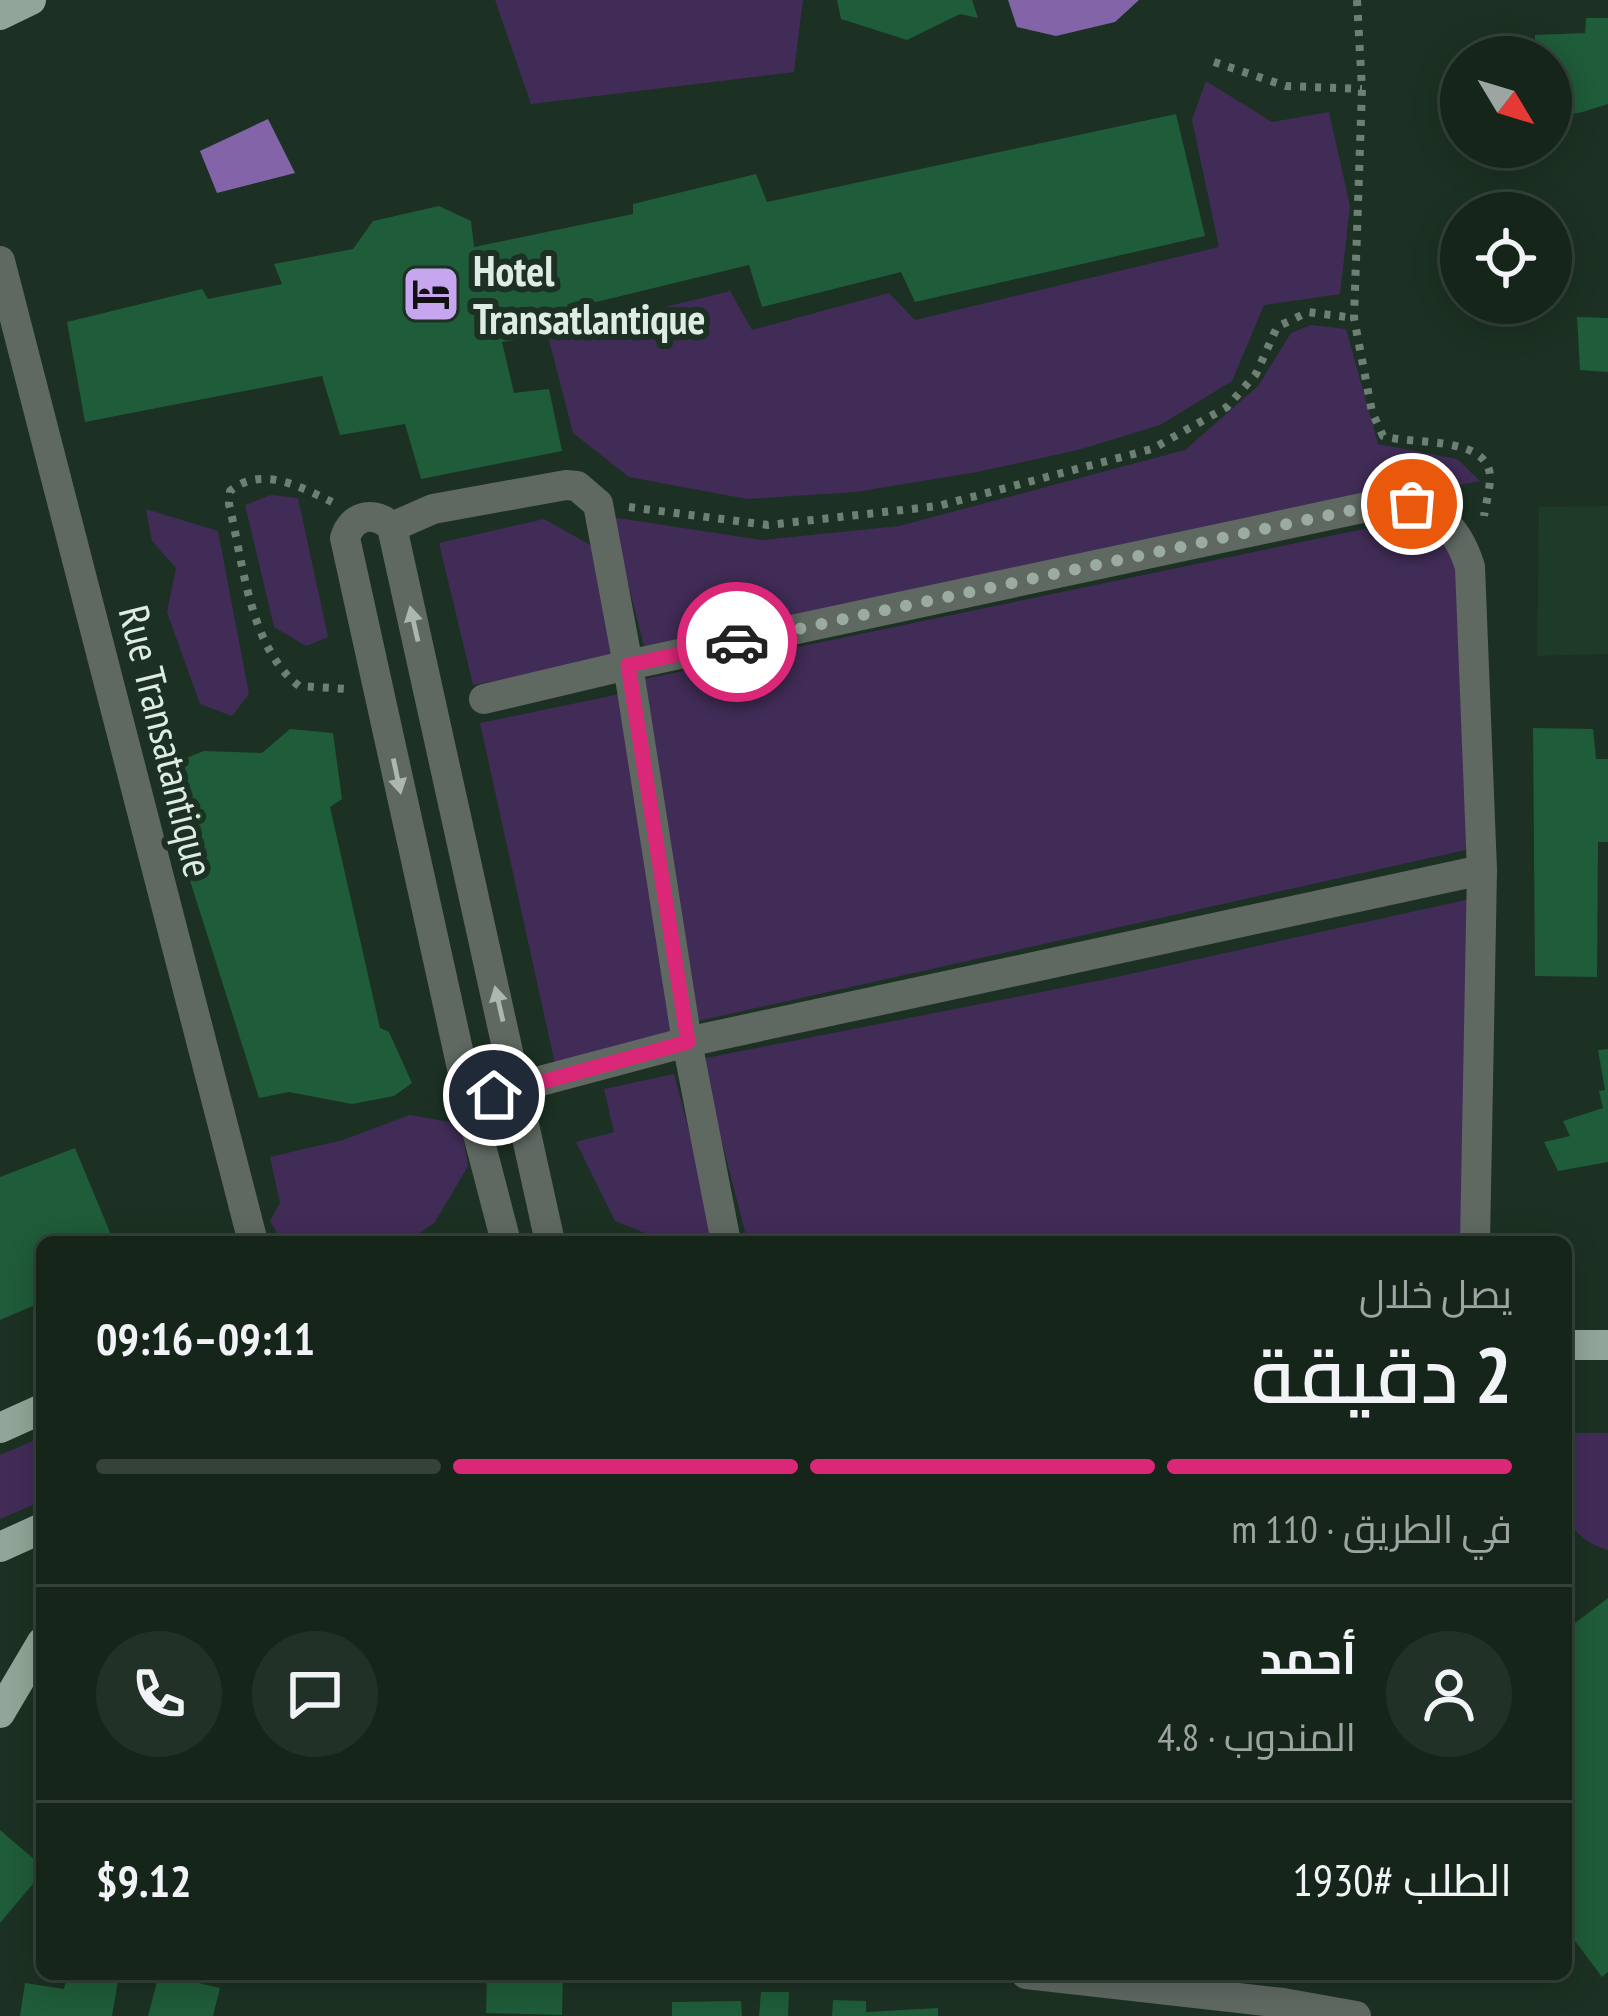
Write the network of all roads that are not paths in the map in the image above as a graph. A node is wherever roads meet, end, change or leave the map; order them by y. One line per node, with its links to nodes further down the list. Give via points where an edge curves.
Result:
1 (32, 0): 2 (main road)
2 (0, 15)
3 (0, 261): 13 (street, Rue Transatantique)
4 (379, 522): 5 (street, via 577,486 598,504); 6 (street, one-way to 4); 7 (street, via 352,524 345,538)
5 (628, 665): 8 (street); 9 (street, via 1390,502 1432,511 1462,543 1470,567); 10 (street)
6 (426, 681): 7 (street); 11 (street, one-way to 6)
7 (378, 688): 12 (street, one-way to 12)
8 (484, 699)
9 (1482, 870): 10 (street); 17 (street)
10 (688, 1042): 11 (street); 16 (street)
11 (519, 1090): 12 (street); 15 (street)
12 (469, 1100): 14 (street)
13 (252, 1236)
14 (504, 1236)
15 (549, 1236)
16 (725, 1236)
17 (1475, 1236)
18 (1572, 1345): 19 (main road)
19 (1608, 1345)
20 (36, 1412): 21 (main road)
21 (0, 1428)
22 (36, 1531): 23 (main road)
23 (0, 1547)
24 (36, 1652): 25 (main road)
25 (0, 1713)
26 (1129, 1980): 27 (street)
27 (1283, 1989): 28 (street)
28 (1356, 2016)

